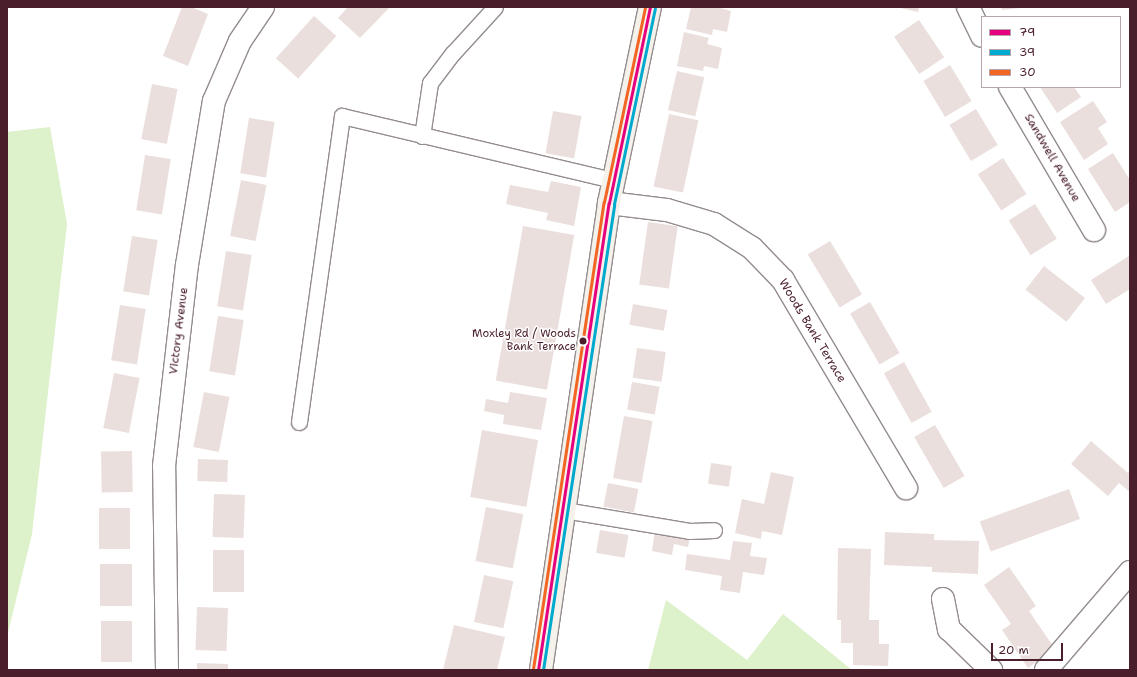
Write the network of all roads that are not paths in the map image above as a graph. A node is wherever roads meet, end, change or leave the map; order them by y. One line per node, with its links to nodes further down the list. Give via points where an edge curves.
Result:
1 (263, 7): 18 (street, Victory Avenue, via 240,41 214,101 187,265 164,466)
2 (495, 7): 7 (lane, via 453,53 430,83)
3 (650, 7): 8 (main road)
4 (968, 7): 5 (street)
5 (981, 34)
6 (1011, 88): 10 (street, Sandwell Avenue)
7 (422, 136): 8 (lane); 11 (lane, via 342,116)
8 (613, 180): 9 (main road)
9 (609, 204): 12 (street, Woods Bank Terrace, via 667,210 714,224 752,248 783,280); 13 (main road)
10 (1094, 230)
11 (299, 422)
12 (906, 488)
13 (564, 510): 14 (lane, via 689,531); 17 (main road)
14 (714, 530)
15 (1130, 572): 20 (street)
16 (943, 599): 19 (street, via 948,629)
17 (541, 664)
18 (167, 670)
19 (991, 670)
20 (1046, 670)

